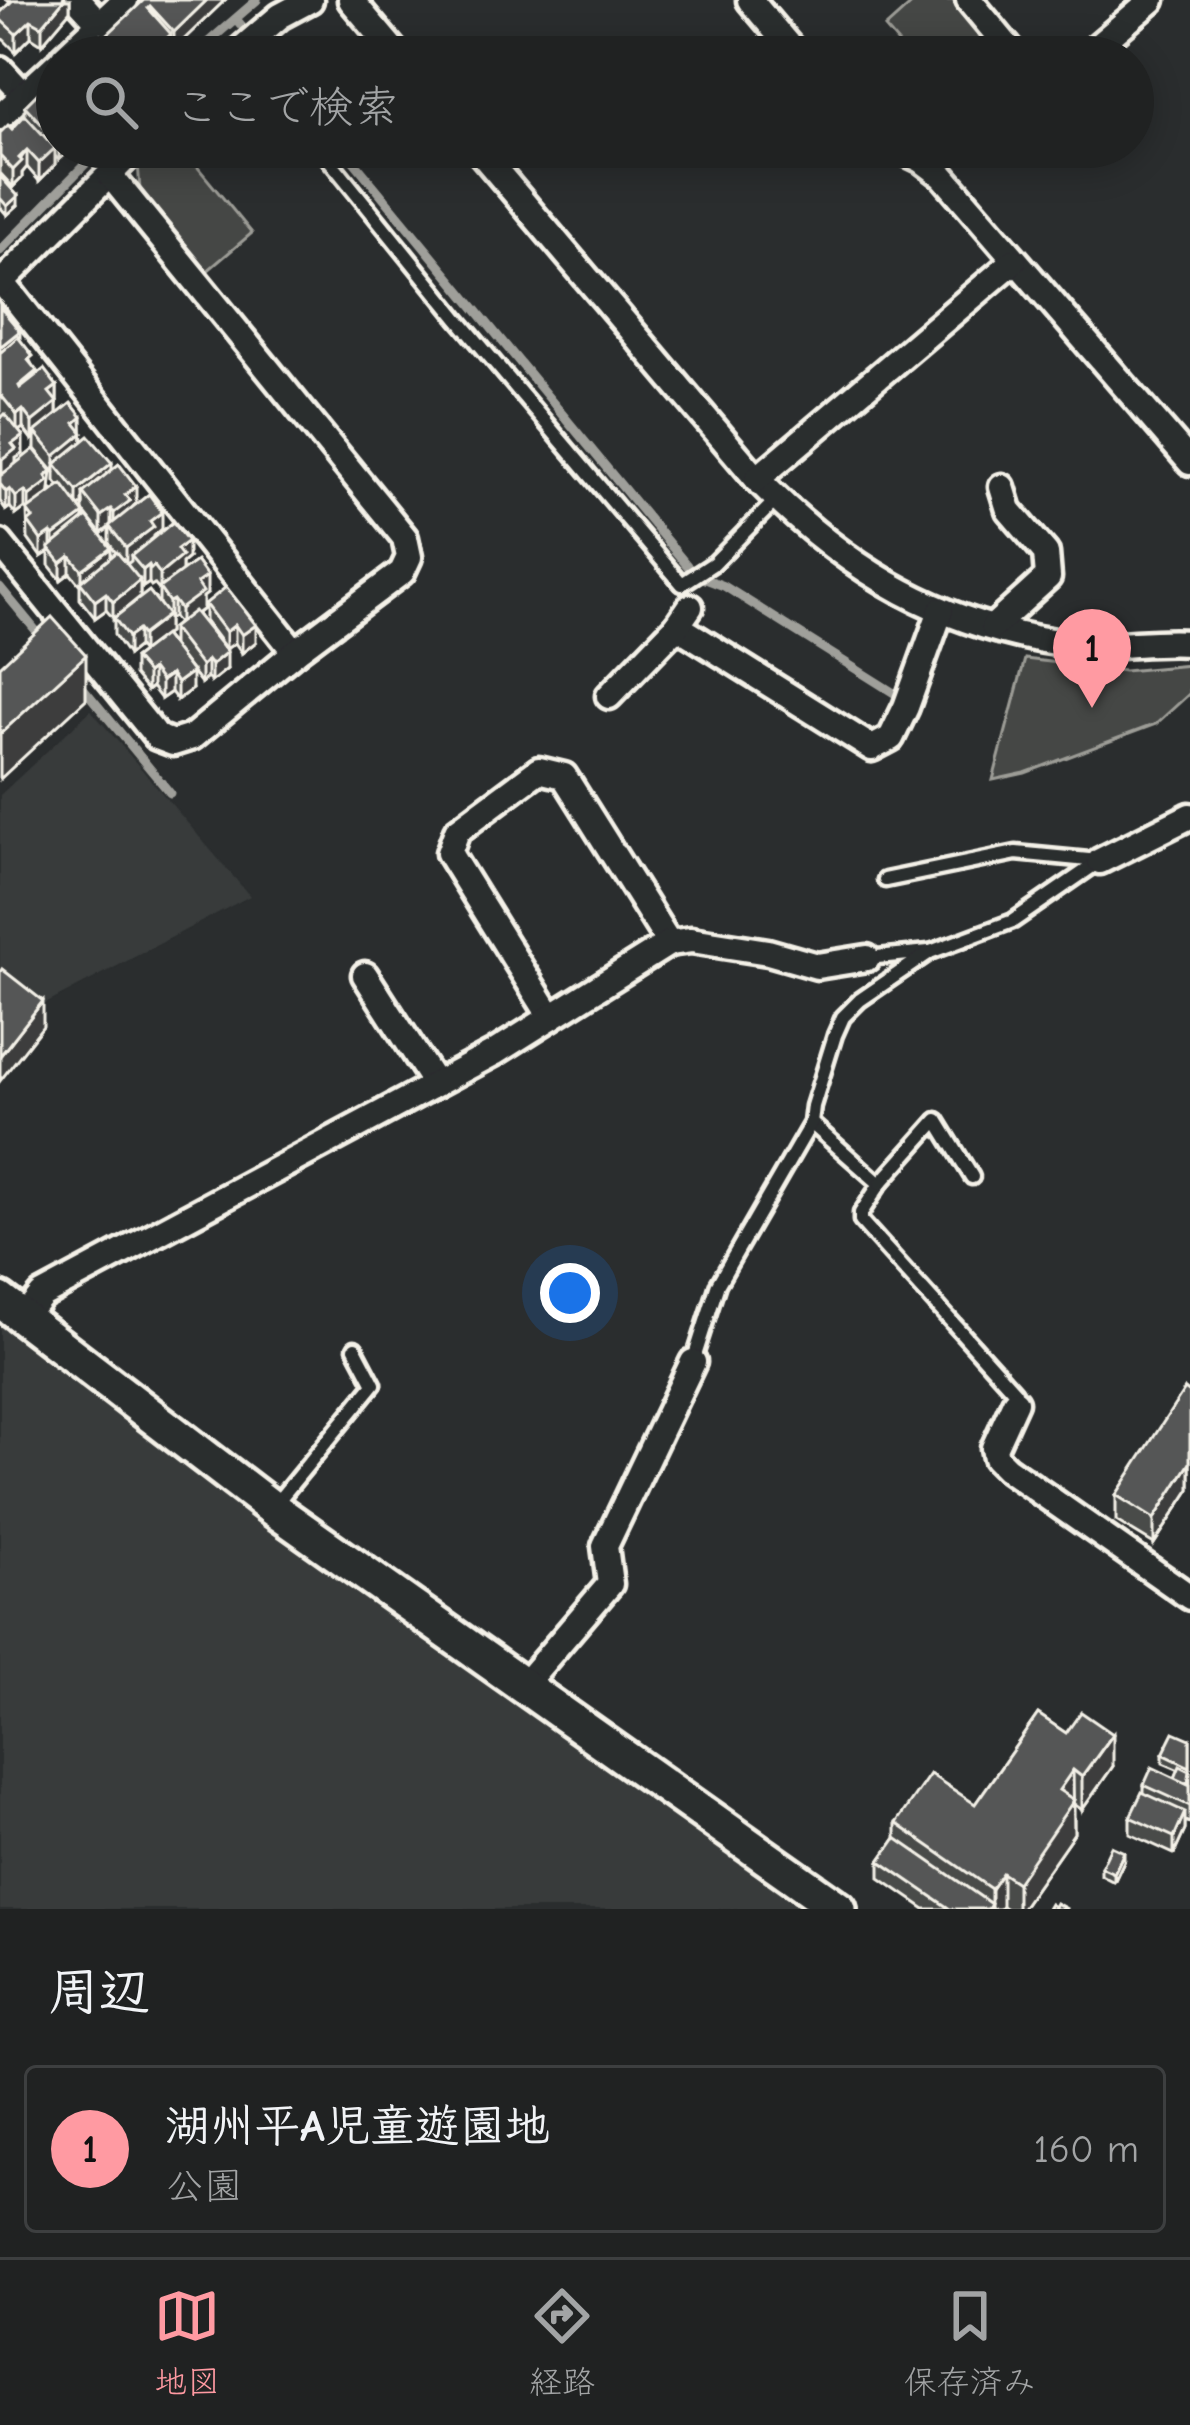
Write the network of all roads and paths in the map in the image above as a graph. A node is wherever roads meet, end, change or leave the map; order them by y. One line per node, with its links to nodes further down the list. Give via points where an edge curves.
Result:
1 (78, 0): 8 (street)
2 (125, 0): 8 (street)
3 (310, 0): 10 (street)
4 (351, 0): 11 (street)
5 (750, 0): 12 (street)
6 (969, 0): 13 (street)
7 (1151, 0): 14 (street)
8 (100, 24): 9 (street)
9 (87, 36)
10 (258, 36)
11 (381, 36)
12 (780, 36)
13 (999, 36)
14 (1109, 36)
15 (0, 69): 17 (street)
16 (36, 83): 17 (street)
17 (24, 94): 18 (street)
18 (0, 117)
19 (117, 168): 23 (street)
20 (336, 168): 29 (lane, via 682,584)
21 (494, 168): 27 (street)
22 (932, 168): 24 (street)
23 (110, 175): 25 (street); 34 (street, via 405,538 402,572)
24 (1014, 261): 26 (street); 27 (street)
25 (1, 283): 34 (street)
26 (1190, 463)
27 (757, 479): 29 (street)
28 (1002, 487): 32 (street, via 1009,510 1046,553 1048,577)
29 (777, 499): 31 (street, via 884,583)
30 (0, 543): 34 (street, via 157,737 173,743 192,737)
31 (940, 610): 32 (street); 35 (street, via 891,738 872,748 683,617)
32 (993, 627): 33 (street, via 1108,647)
33 (1190, 643)
34 (295, 652)
35 (609, 696)
36 (1190, 816): 37 (street)
37 (1100, 861): 38 (lane, via 1016,853); 40 (lane, via 1013,921)
38 (885, 880)
39 (669, 944): 41 (street, via 691,940 818,966); 43 (street); 43 (street, via 564,776 539,770 457,831 449,853)
40 (930, 952): 41 (lane); 45 (lane, via 843,1017)
41 (867, 958)
42 (365, 975): 44 (street)
43 (551, 1017): 44 (street)
44 (435, 1084): 48 (street)
45 (811, 1124): 47 (lane); 50 (lane, via 718,1284)
46 (972, 1178): 47 (lane, via 937,1120)
47 (880, 1184): 51 (lane, via 861,1221 1015,1392)
48 (12, 1309): 52 (street)
49 (355, 1348): 52 (lane, via 374,1384)
50 (693, 1362): 54 (street, via 604,1546 610,1584)
51 (1015, 1402): 53 (street, via 997,1458)
52 (272, 1508): 54 (street)
53 (1190, 1597)
54 (522, 1687): 55 (street)
55 (839, 1909)

